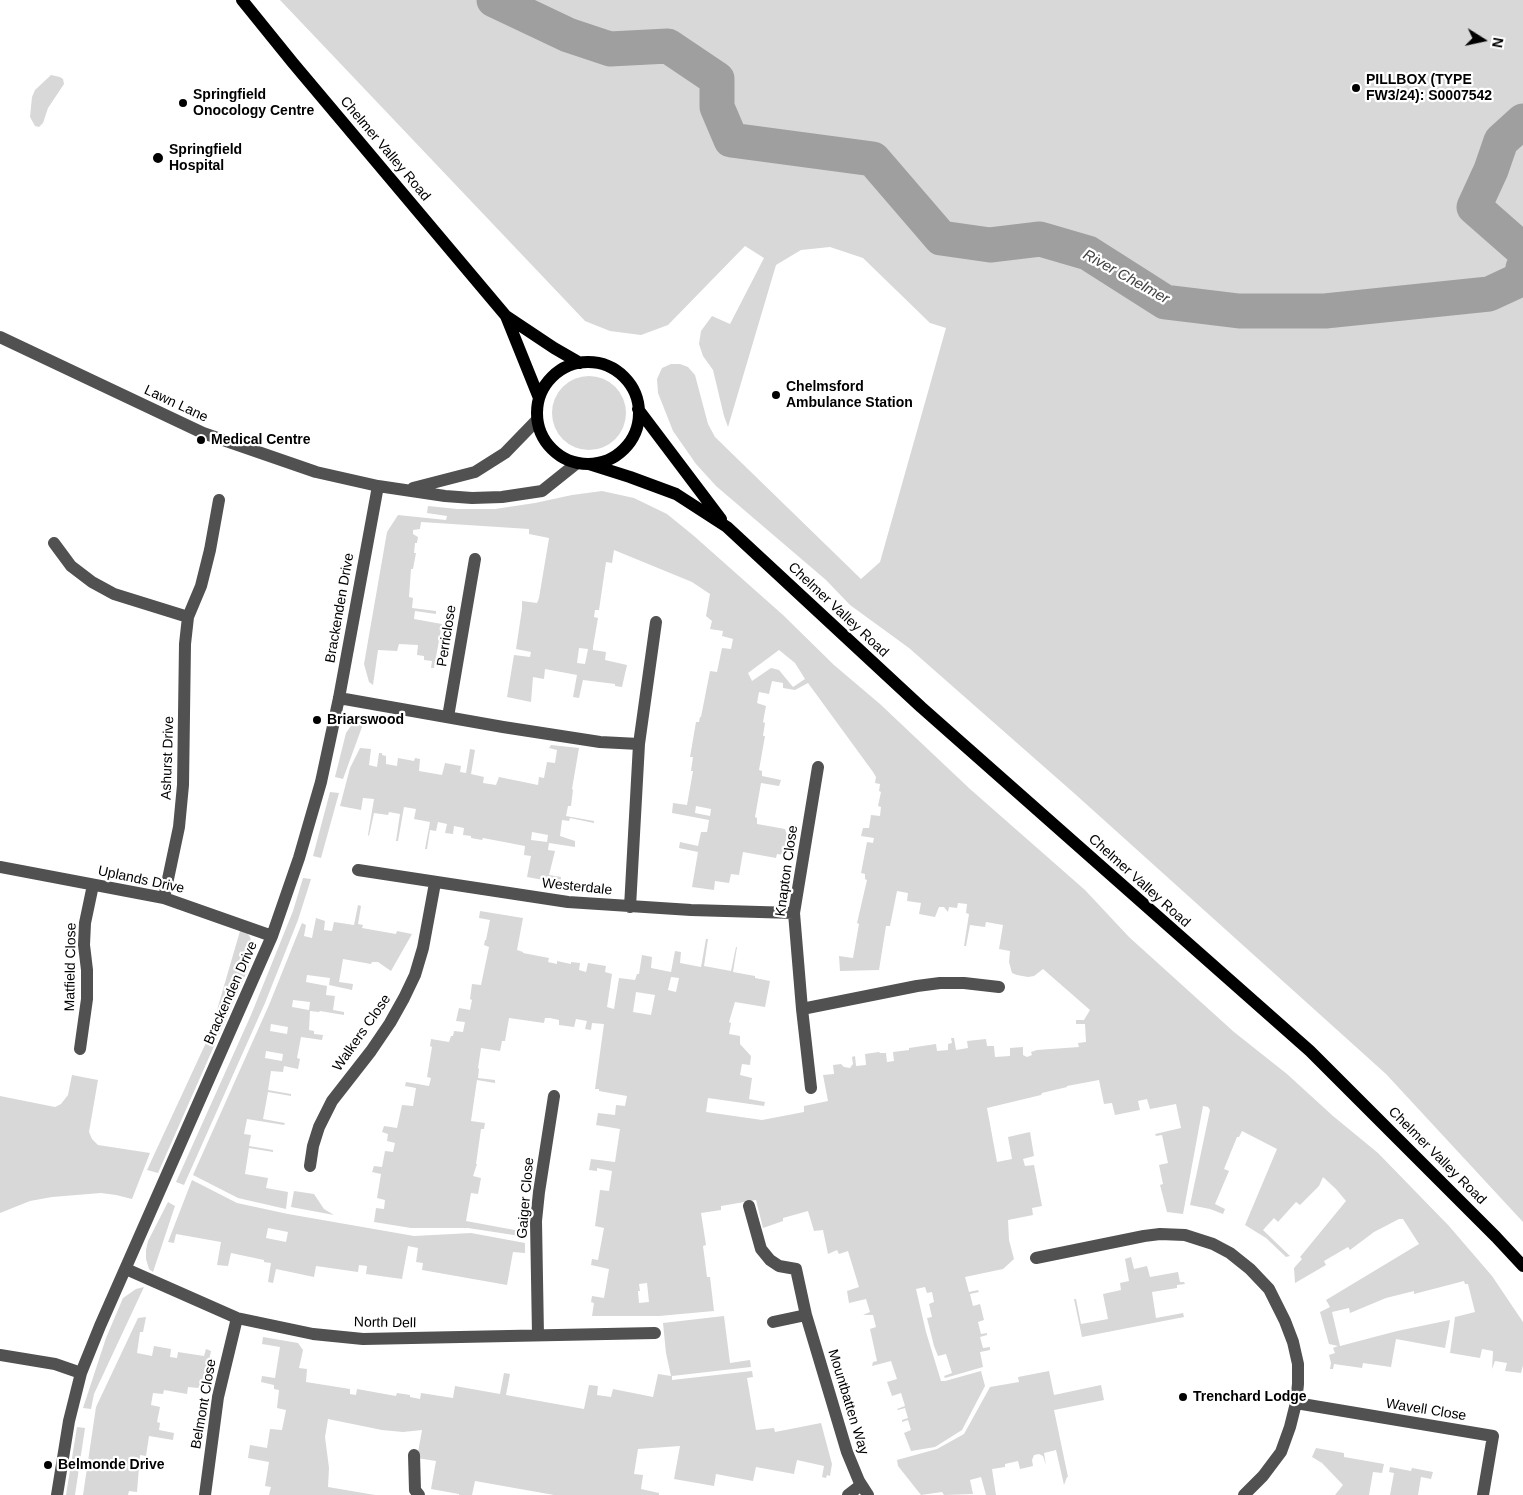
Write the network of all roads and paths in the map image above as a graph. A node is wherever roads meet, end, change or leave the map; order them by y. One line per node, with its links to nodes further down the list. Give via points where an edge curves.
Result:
1 (242, 0): 2 (main road, Chelmer Valley Road)
2 (506, 316): 4 (main road, Chelmer Valley Road); 5 (main road, Chelmer Valley Road)
3 (0, 337): 9 (street, Lawn Lane, via 203,433 316,472)
4 (580, 363): 5 (main road, via 552,376); 6 (main road, via 595,362 621,375 632,388)
5 (539, 398): 7 (main road)
6 (638, 409): 8 (main road, via 637,426 626,446 605,461); 12 (main road, Chelmer Valley Road)
7 (537, 420): 8 (main road, via 550,448 559,455); 10 (street, Lawn Lane, via 505,453 475,472)
8 (583, 463): 10 (street, Lawn Lane, via 542,491 472,498); 12 (main road, Chelmer Valley Road, via 676,494)
9 (378, 486): 10 (street, Lawn Lane); 17 (street, Brackenden Drive)
10 (406, 490)
11 (219, 500): 15 (street, Ashurst Drive, via 201,586)
12 (727, 527): 37 (main road, Chelmer Valley Road, via 921,707 1310,1051)
13 (54, 543): 15 (street, via 71,566 92,582 114,594)
14 (475, 559): 18 (street, Perriclose)
15 (188, 617): 25 (street, Ashurst Drive, via 183,784 179,827)
16 (656, 622): 19 (street)
17 (339, 698): 18 (street); 28 (street, Brackenden Drive, via 305,839)
18 (448, 717): 19 (street, via 600,742)
19 (639, 744): 26 (street)
20 (818, 767): 27 (street, Knapton Close)
21 (0, 867): 24 (street, Uplands Drive)
22 (358, 870): 23 (street, Westerdale)
23 (435, 883): 26 (street, Westerdale, via 568,902); 34 (street, Walkers Close, via 415,975 390,1023 332,1101 319,1127)
24 (92, 885): 25 (street, Uplands Drive); 31 (street, Matfield Close, via 85,923 87,999)
25 (164, 898): 28 (street, Uplands Drive)
26 (630, 907): 27 (street, Westerdale)
27 (794, 913): 30 (street, Knapton Close)
28 (272, 936): 38 (street, Brackenden Drive)
29 (999, 987): 30 (street, via 940,983)
30 (802, 1009): 32 (street, Knapton Close)
31 (80, 1049)
32 (811, 1088)
33 (554, 1096): 43 (street, Gaiger Close, via 536,1221)
34 (310, 1166)
35 (749, 1206): 39 (street, Mountbatten Way, via 761,1249 779,1266 796,1269)
36 (1036, 1258): 46 (street, via 1160,1234 1185,1236 1230,1253 1269,1289 1285,1321 1298,1364)
37 (1523, 1266)
38 (126, 1269): 40 (street, North Dell); 45 (street, Brackenden Drive)
39 (806, 1315): 41 (street); 48 (street, Mountbatten Way, via 846,1452)
40 (237, 1318): 43 (street, North Dell, via 313,1334 363,1339); 50 (street, Belmont Close, via 218,1397)
41 (773, 1322)
42 (655, 1333): 43 (street, North Dell)
43 (538, 1335)
44 (0, 1355): 45 (street, via 55,1364)
45 (81, 1373): 49 (street, Brackenden Drive)
46 (1296, 1403): 53 (street, via 1281,1452); 54 (street, Wavell Close, via 1493,1436)
47 (414, 1455): 51 (street, via 415,1490)
48 (865, 1490): 52 (street)
49 (56, 1495)
50 (205, 1495)
51 (419, 1495)
52 (848, 1495)
53 (1244, 1495)
54 (1483, 1495)

